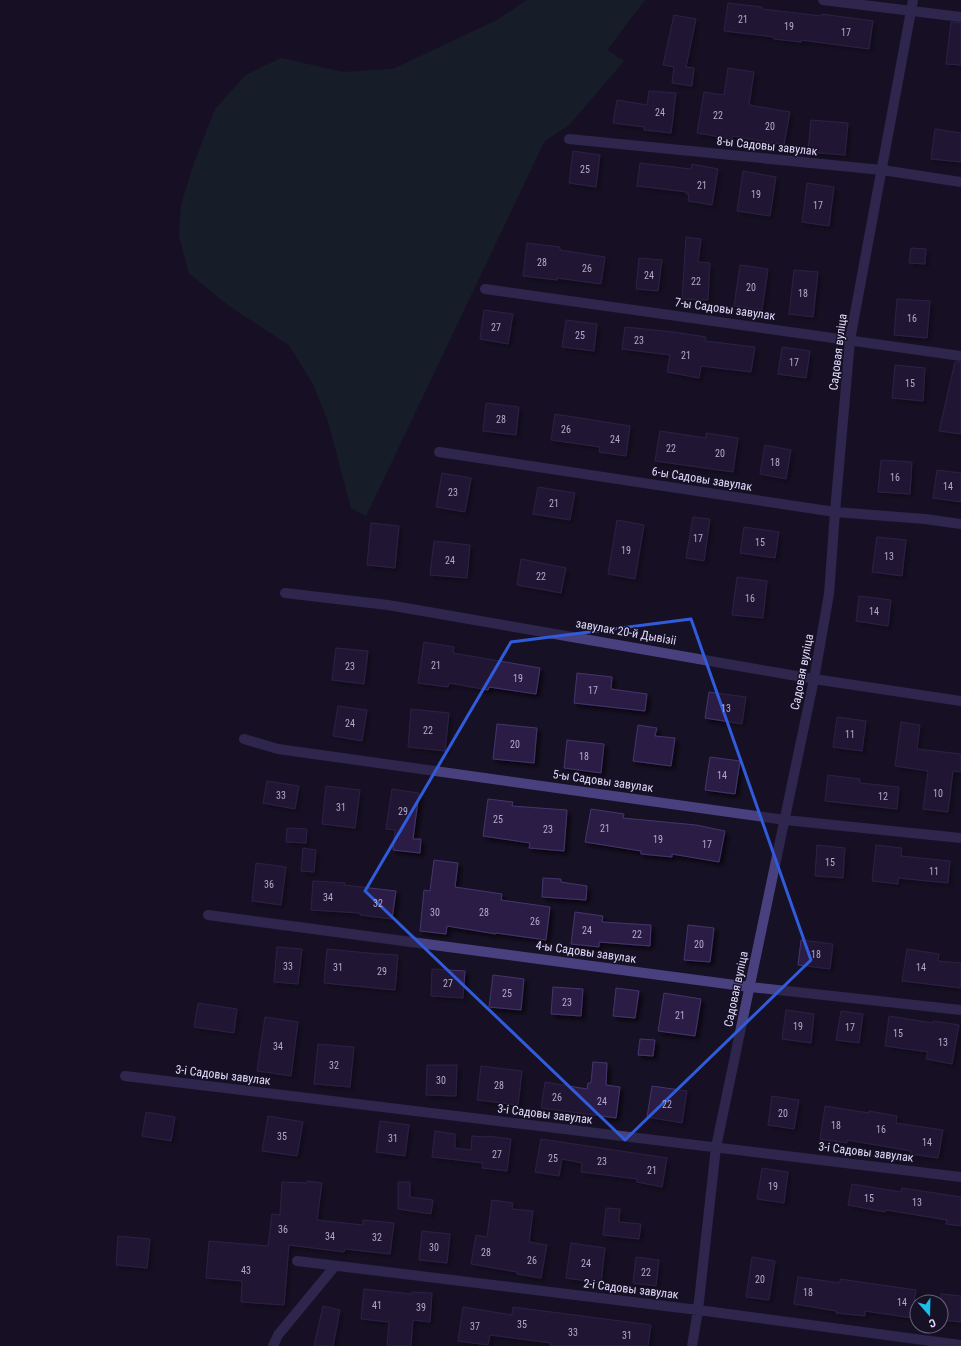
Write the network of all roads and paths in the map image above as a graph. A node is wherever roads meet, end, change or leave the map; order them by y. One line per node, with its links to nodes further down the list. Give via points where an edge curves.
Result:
1 (823, 0): 3 (street)
2 (913, 0): 3 (street, Садовая вуліца)
3 (911, 10): 4 (street); 6 (street, Садовая вуліца)
4 (961, 17)
5 (569, 139): 6 (street, 8-ы Садовы завулак)
6 (882, 170): 7 (street, 8-ы Садовы завулак); 9 (street, Садовая вуліца)
7 (961, 182)
8 (485, 289): 9 (street, 7-ы Садовы завулак)
9 (850, 340): 10 (street, 7-ы Садовы завулак); 12 (street, Садовая вуліца)
10 (961, 356)
11 (439, 452): 12 (street, 6-ы Садовы завулак)
12 (835, 512): 13 (street, 6-ы Садовы завулак); 15 (street, Садовая вуліца, via 830,594)
13 (961, 524)
14 (285, 593): 15 (street, завулак 20-й Дывізіі, via 388,605)
15 (814, 679): 16 (street, завулак 20-й Дывізіі); 18 (street, Садовая вуліца)
16 (961, 701)
17 (244, 739): 18 (street, 5-ы Садовы завулак, via 278,749)
18 (785, 820): 19 (street, 5-ы Садовы завулак); 21 (street, Садовая вуліца)
19 (961, 838)
20 (208, 914): 21 (street, 4-ы Садовы завулак)
21 (750, 986): 22 (street, 4-ы Садовы завулак); 24 (street, Садовая вуліца)
22 (961, 1010)
23 (125, 1076): 24 (street, 3-і Садовы завулак)
24 (716, 1147): 25 (street, 3-і Садовы завулак); 28 (street, Садовая вуліца)
25 (961, 1177)
26 (297, 1261): 27 (street, 2-і Садовы завулак)
27 (335, 1266): 28 (street, 2-і Садовы завулак); 30 (street, via 278,1335)
28 (698, 1310): 29 (street, 2-і Садовы завулак); 31 (street, Садовая вуліца)
29 (961, 1345)
30 (273, 1346)
31 (692, 1346)

